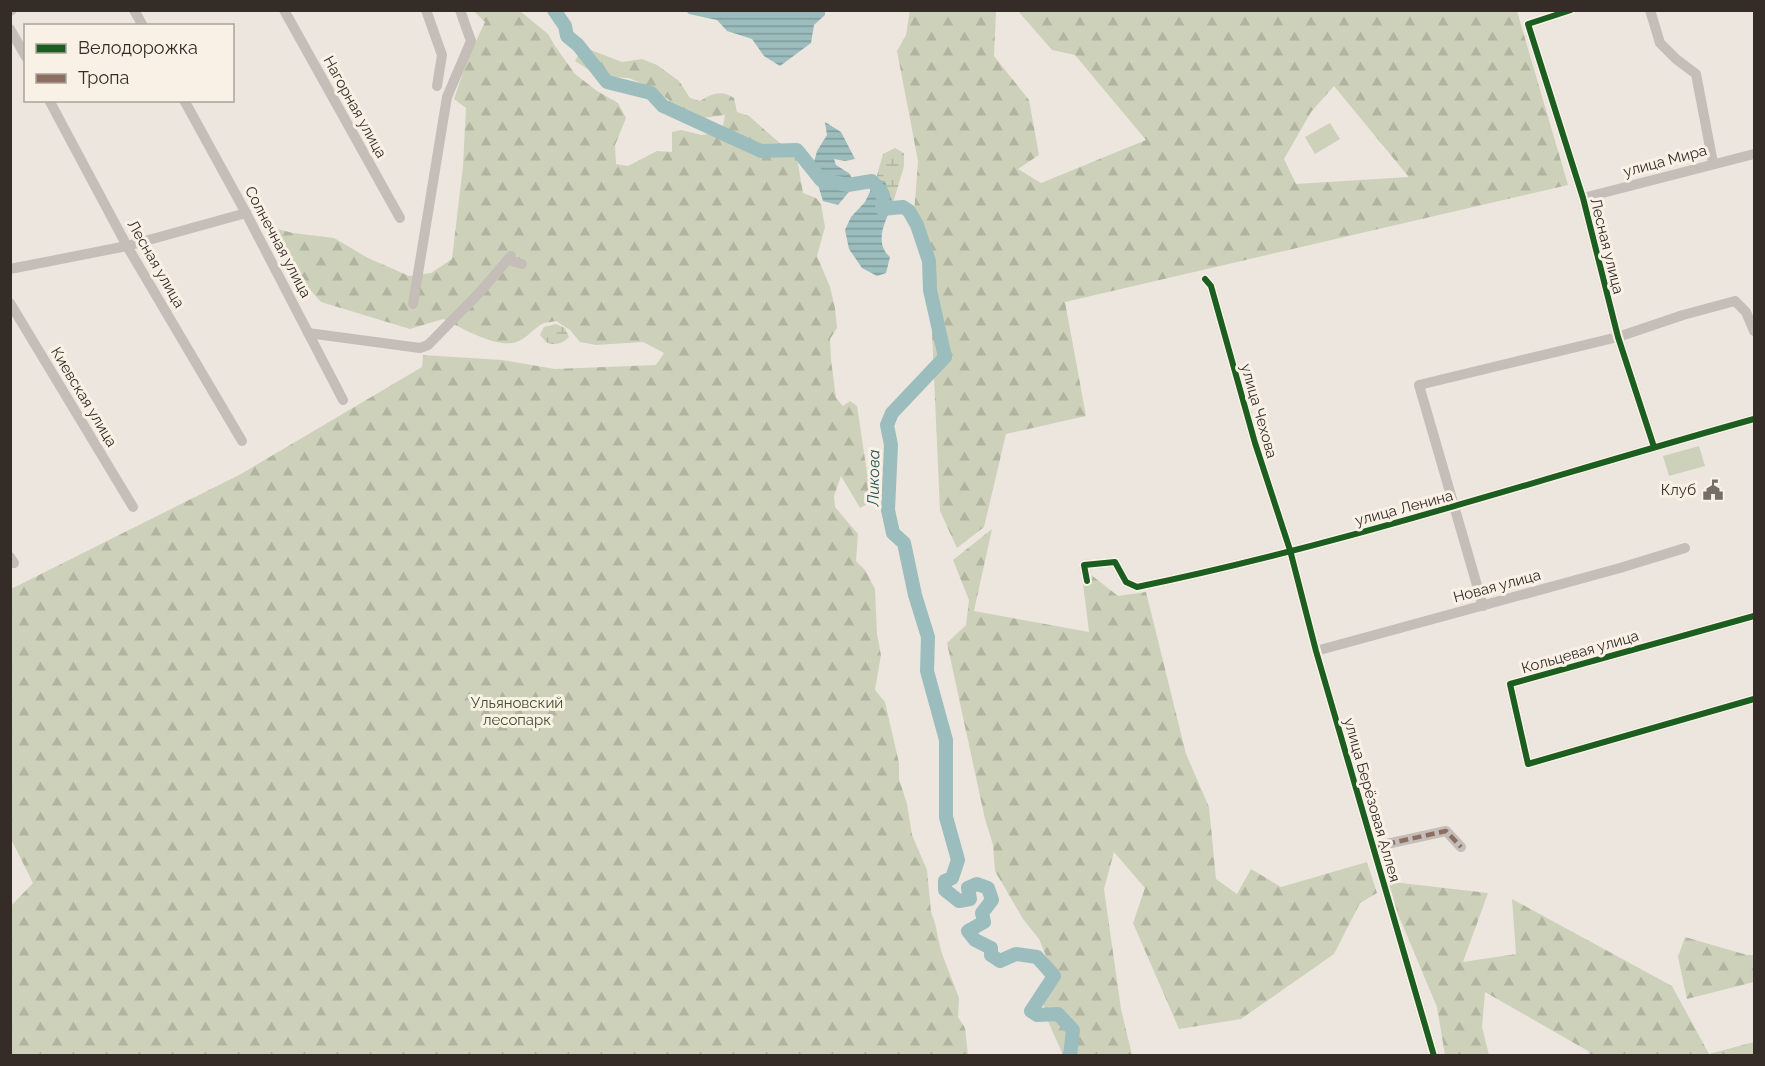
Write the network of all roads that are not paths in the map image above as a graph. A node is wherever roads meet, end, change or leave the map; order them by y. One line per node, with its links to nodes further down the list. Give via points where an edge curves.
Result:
1 (134, 10): 7 (street)
2 (284, 10): 17 (street, Нагорная улица)
3 (426, 10): 10 (street, via 442,55)
4 (460, 10): 23 (street, via 471,41 447,97)
5 (1571, 10): 15 (street, Лесная улица, via 1528,24)
6 (1650, 10): 14 (street, via 1660,43 1696,74)
7 (142, 24)
8 (10, 29): 9 (street)
9 (24, 54)
10 (437, 86)
11 (50, 102): 18 (street, Лесная улица)
12 (185, 102): 16 (street, Солнечная улица)
13 (1755, 154): 14 (street, улица Мира)
14 (1713, 164): 15 (street, улица Мира)
15 (1583, 198): 26 (street, Лесная улица)
16 (246, 213): 18 (street); 25 (street, Солнечная улица)
17 (400, 218)
18 (128, 246): 20 (street); 29 (street, Лесная улица)
19 (522, 264): 25 (street, via 510,258 428,345 420,348)
20 (10, 269)
21 (1205, 279): 34 (street, улица Чехова, via 1211,286)
22 (10, 303): 31 (street, Киевская улица)
23 (413, 304)
24 (1755, 331): 26 (street, via 1746,312 1735,301)
25 (308, 333): 27 (street, Солнечная улица)
26 (1618, 337): 30 (street, Лесная улица); 32 (street, via 1419,385)
27 (344, 400)
28 (1755, 419): 30 (street, улица Ленина)
29 (242, 441)
30 (1654, 447): 32 (street, улица Ленина)
31 (133, 507)
32 (1455, 507): 34 (street, улица Ленина); 36 (street)
33 (1685, 548): 36 (street, Новая улица)
34 (1290, 550): 35 (street, улица Ленина, via 1137,587 1126,582 1115,562 1084,565); 38 (street, улица Берёзовая Аллея)
35 (1087, 581)
36 (1483, 606): 38 (street, Новая улица)
37 (1755, 616): 39 (street, Кольцевая улица, via 1510,684 1528,764)
38 (1317, 651): 40 (street, улица Берёзовая Аллея)
39 (1755, 699)
40 (1373, 847): 41 (street, via 1447,828); 42 (street, улица Берёзовая Аллея)
41 (1461, 847)
42 (1434, 1056)

